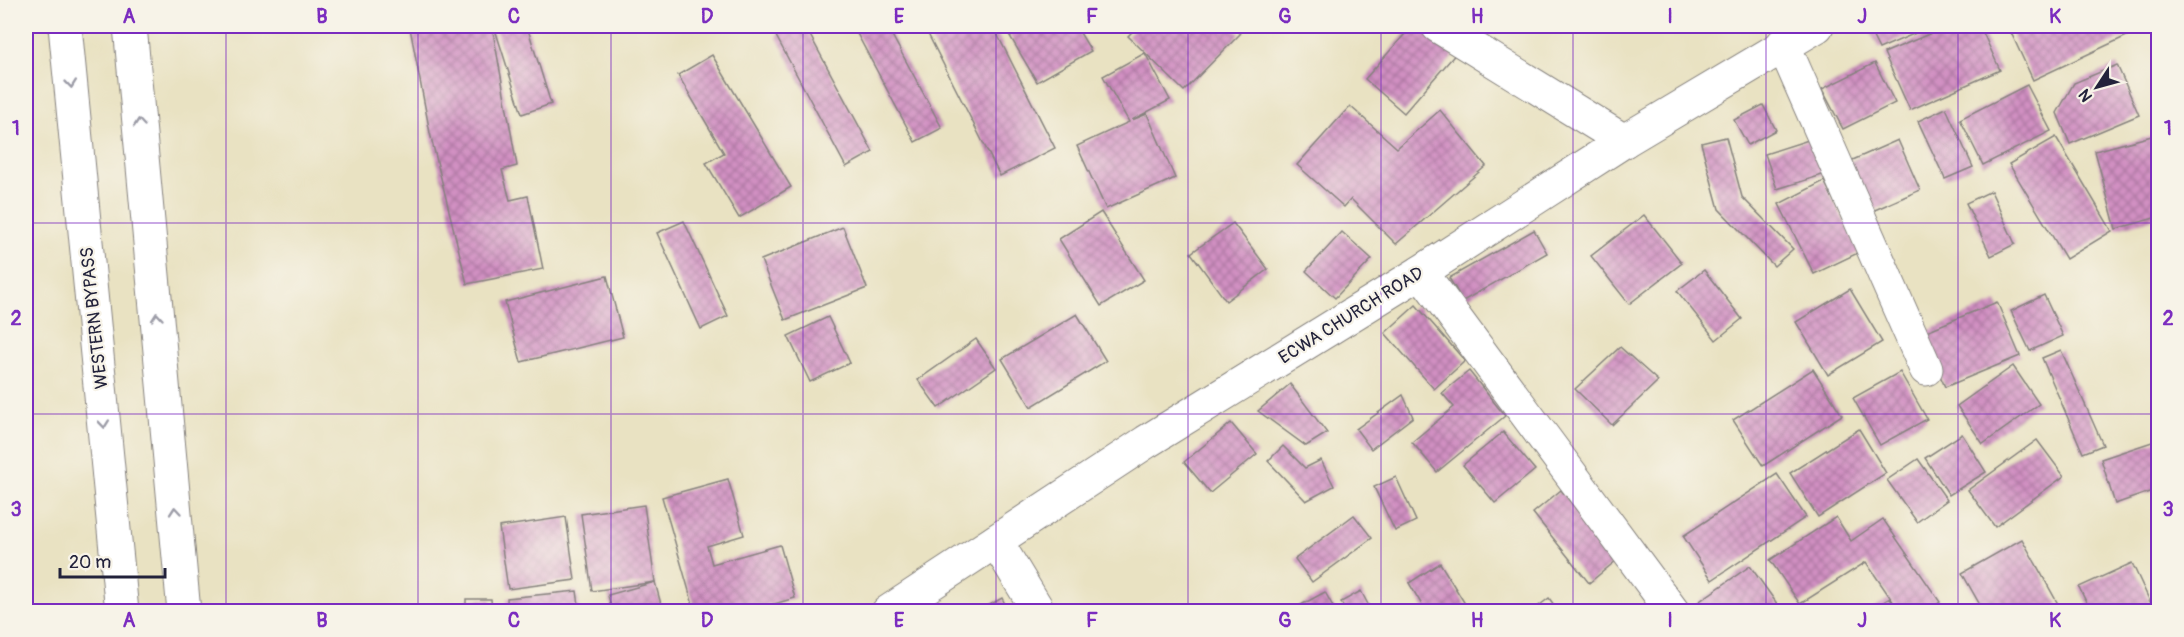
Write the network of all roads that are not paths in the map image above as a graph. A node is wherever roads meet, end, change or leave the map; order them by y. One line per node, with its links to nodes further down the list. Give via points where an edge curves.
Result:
1 (65, 26): 10 (street, WESTERN BYPASS, one-way to 10)
2 (130, 26): 11 (street, one-way to 2)
3 (1438, 26): 6 (street)
4 (1817, 26): 5 (street, ECWA CHURCH ROAD)
5 (1783, 44): 6 (street, ECWA CHURCH ROAD); 8 (street)
6 (1624, 141): 7 (street, ECWA CHURCH ROAD)
7 (1420, 272): 9 (street, ECWA CHURCH ROAD, via 1146,442); 14 (street)
8 (1926, 369)
9 (996, 542): 12 (street, ECWA CHURCH ROAD); 13 (street)
10 (122, 612)
11 (184, 612)
12 (888, 612)
13 (1039, 612)
14 (1673, 612)

